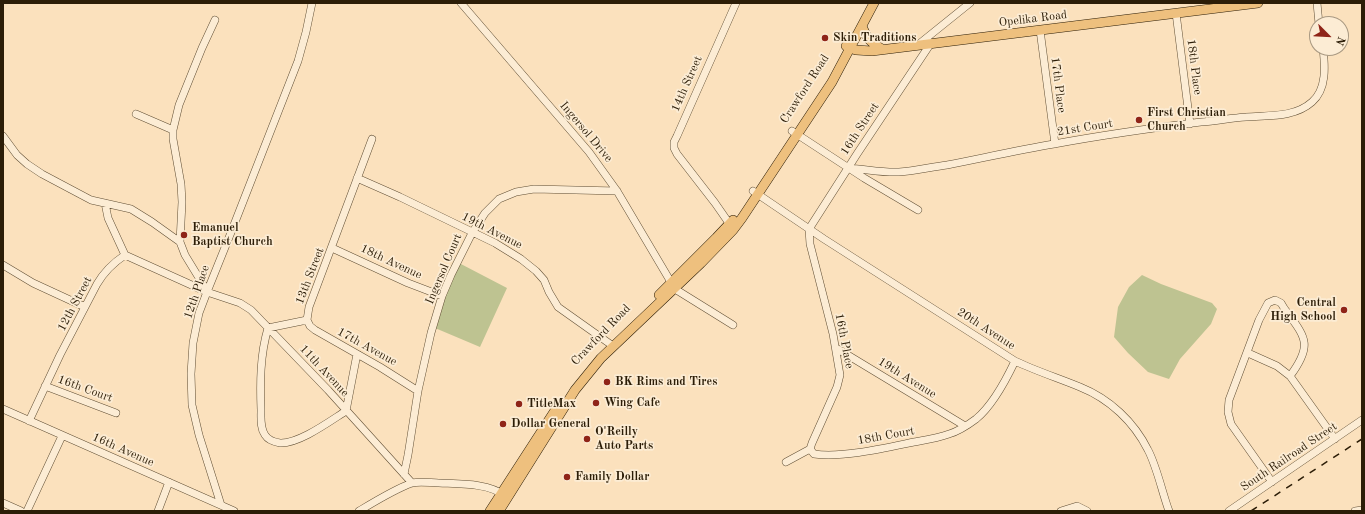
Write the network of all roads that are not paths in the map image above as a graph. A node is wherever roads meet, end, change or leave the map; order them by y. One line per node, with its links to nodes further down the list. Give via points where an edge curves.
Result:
1 (312, 3): 41 (street, 12th Place, via 298,61)
2 (461, 3): 29 (street, Ingersol Drive, via 589,152)
3 (736, 3): 33 (street, 14th Street, via 674,142 674,148 684,170)
4 (874, 3): 11 (main road)
5 (970, 3): 14 (street)
6 (1258, 3): 8 (main road, Opelika Road)
7 (1317, 3): 9 (street)
8 (1176, 13): 12 (main road, Opelika Road); 21 (street, 18th Place)
9 (1318, 16)
10 (215, 20): 22 (street, via 179,105)
11 (862, 26): 15 (main road, Crawford Road, via 856,29); 16 (main road, via 870,42)
12 (1040, 30): 13 (main road, Opelika Road); 26 (street, 17th Place)
13 (931, 43): 14 (main road, Opelika Road); 27 (street, 16th Street)
14 (918, 44): 16 (main road, Opelika Road)
15 (850, 47): 16 (main road, Opelika Road, via 871,46); 17 (main road, Opelika Road); 19 (main road, Crawford Road); 23 (main road, Crawford Road, via 823,85)
16 (882, 49): 17 (main road, Opelika Road)
17 (867, 51): 19 (main road)
18 (1323, 56): 21 (street, 21st Court, via 1325,67 1319,93 1312,103 1295,112)
19 (844, 63): 23 (main road, Crawford Road)
20 (136, 114): 22 (street)
21 (1190, 124): 26 (street, 21st Court)
22 (173, 130): 36 (street, via 181,184)
23 (795, 133): 27 (street); 30 (main road, Crawford Road)
24 (3, 136): 31 (street, via 17,155 42,174 91,200)
25 (372, 139): 28 (street, 13th Street)
26 (1055, 144): 27 (street, 21st Court, via 910,171)
27 (848, 168): 32 (street); 34 (street, 16th Street)
28 (358, 178): 35 (street, 19th Avenue); 37 (street, 13th Street)
29 (617, 191): 35 (street, Ingersol Court, via 534,189 516,192 499,199 485,213); 40 (street, Ingersol Drive)
30 (756, 193): 33 (main road, Crawford Road); 34 (street, 20th Avenue)
31 (105, 203): 36 (street, via 131,209); 38 (street, via 108,218)
32 (918, 210)
33 (731, 227): 40 (main road, Crawford Road)
34 (809, 229): 48 (street, 16th Place, via 810,244); 51 (street, 20th Avenue)
35 (472, 233): 42 (street, Ingersol Court); 47 (street, 19th Avenue, via 495,243 536,271 558,306)
36 (180, 242): 41 (street)
37 (332, 248): 42 (street, 18th Avenue); 44 (street, 13th Street, via 309,308)
38 (125, 255): 41 (street); 43 (street, 12th Street, via 103,273)
39 (3, 265): 43 (street, via 33,283)
40 (674, 286): 45 (street); 47 (main road, Crawford Road)
41 (207, 292): 46 (street, 11th Avenue, via 251,310); 71 (street, 12th Place, via 199,313 193,343 192,405)
42 (442, 296): 54 (street, Ingersol Court, via 430,333)
43 (85, 307): 53 (street, 12th Street)
44 (307, 320): 46 (street, 13th Street); 50 (street, 17th Avenue, via 315,330)
45 (733, 325)
46 (268, 328): 56 (street, 11th Avenue); 56 (street, via 261,363 260,393 265,436 269,440 281,443 292,441)
47 (610, 344): 69 (main road, Crawford Road, via 583,370)
48 (836, 348): 60 (street, 19th Avenue); 63 (street, 16th Place, via 840,368 839,381)
49 (1248, 353): 52 (street, via 1277,366); 52 (street, via 1264,308 1275,300 1295,323 1304,340 1304,352); 67 (street, via 1229,400 1228,412 1231,424)
50 (357, 354): 54 (street, 17th Avenue); 56 (street)
51 (1015, 361): 60 (street, 18th Court, via 1003,384 985,409); 82 (street, 20th Avenue, via 1082,387 1109,402 1132,424 1149,451)
52 (1290, 376): 62 (street)
53 (45, 386): 57 (street, 16th Court); 59 (street, 12th Street)
54 (418, 391): 65 (street, Ingersol Court)
55 (3, 409): 59 (street, 16th Avenue)
56 (346, 411): 65 (street, 11th Avenue)
57 (116, 412)
58 (1362, 420): 62 (street, South Railroad Street)
59 (30, 421): 61 (street, 16th Avenue)
60 (966, 426): 63 (street, 18th Court, via 944,436 878,449 821,455 814,454)
61 (62, 436): 66 (street, 16th Avenue); 74 (street)
62 (1335, 439): 67 (street, South Railroad Street)
63 (810, 449): 64 (street)
64 (786, 462)
65 (404, 474): 68 (street, 11th Avenue)
66 (169, 482): 71 (street, 16th Avenue); 75 (street)
67 (1272, 482): 83 (street, South Railroad Street)
68 (412, 483): 69 (street, via 472,485); 77 (street)
69 (505, 495): 78 (main road); 79 (main road)
70 (3, 503): 73 (street)
71 (221, 505): 76 (street, 16th Avenue)
72 (1362, 510): 84 (street)
73 (21, 511)
74 (27, 511)
75 (158, 511)
76 (234, 511)
77 (359, 511)
78 (490, 511)
79 (499, 511)
80 (1061, 511): 81 (street, via 1077,506)
81 (1086, 511)
82 (1169, 511)
83 (1229, 511)
84 (1355, 511)

